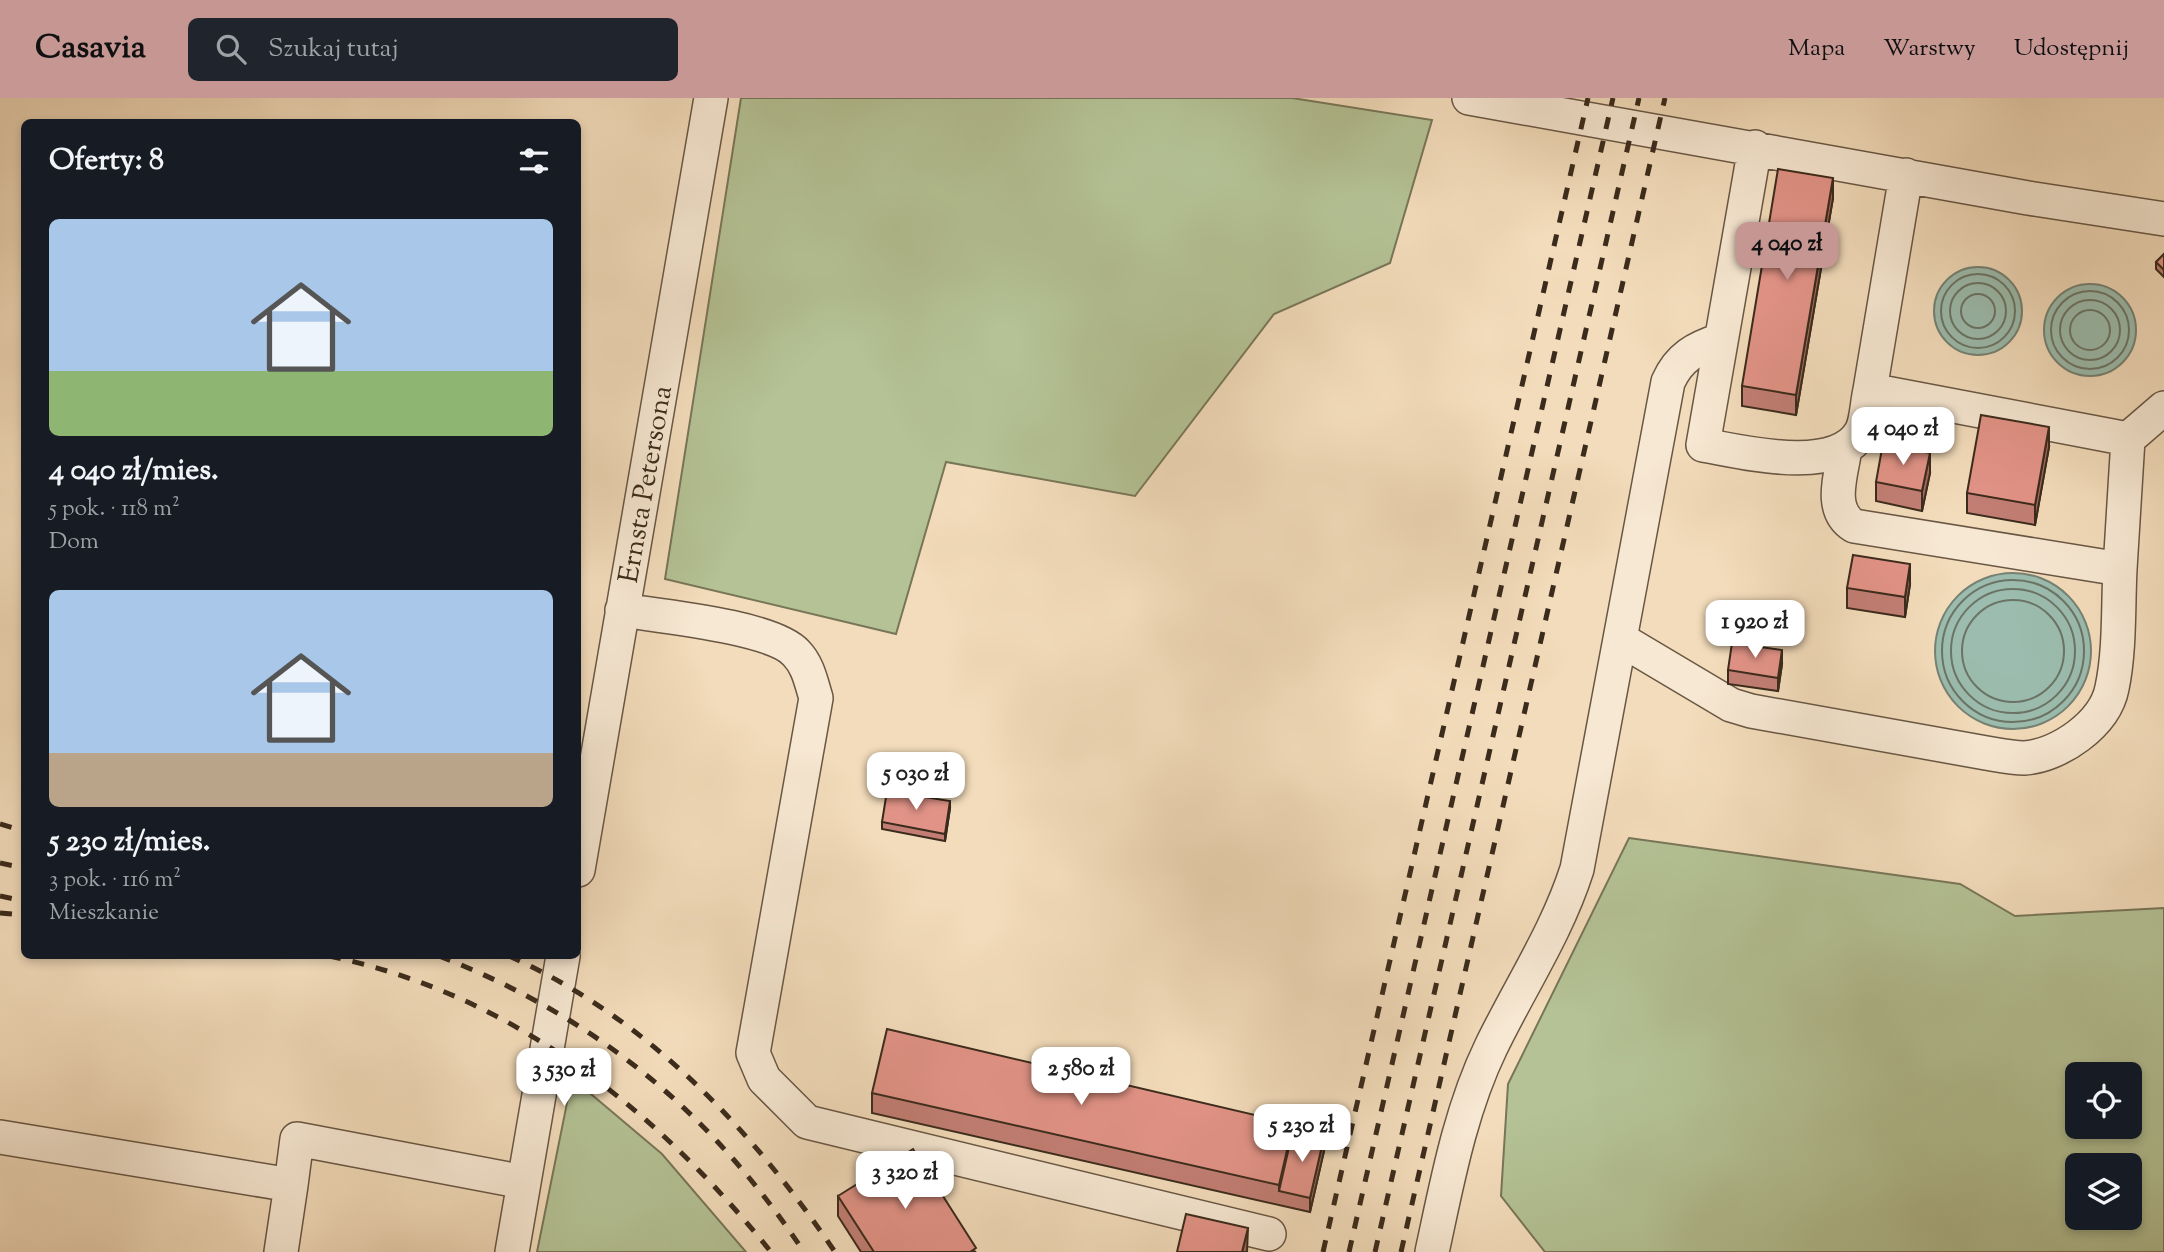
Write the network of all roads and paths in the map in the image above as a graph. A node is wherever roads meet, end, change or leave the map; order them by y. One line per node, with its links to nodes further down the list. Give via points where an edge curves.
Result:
1 (711, 98): 12 (street, Ernsta Petersona)
2 (1469, 98): 3 (street)
3 (1755, 147): 4 (street); 6 (street)
4 (1906, 175): 5 (street); 7 (street)
5 (2164, 219)
6 (1721, 340): 10 (street, via 1703,445 1787,460); 13 (street, via 1698,348 1676,364 1668,382)
7 (1870, 390): 9 (street); 10 (street, via 1861,431)
8 (2164, 408): 9 (street)
9 (2128, 439): 11 (street)
10 (1845, 449): 11 (street, via 1838,502 1845,521 1854,526)
11 (2120, 569): 13 (street, via 2112,689 2103,710 2085,731 2056,748 2025,758 1751,711 1731,705)
12 (622, 610): 14 (street, Ernsta Petersona); 19 (street, via 754,632 795,651 808,671 816,698 753,1053 764,1079 807,1122)
13 (1620, 639): 22 (street, via 1577,869 1565,905 1490,1049 1472,1095)
14 (581, 852)
15 (562, 959): 17 (street)
16 (0, 1137): 18 (street)
17 (524, 1182): 18 (street, via 297,1139); 21 (street)
18 (291, 1185): 20 (street)
19 (1269, 1234)
20 (281, 1252)
21 (512, 1252)
22 (1432, 1252)

